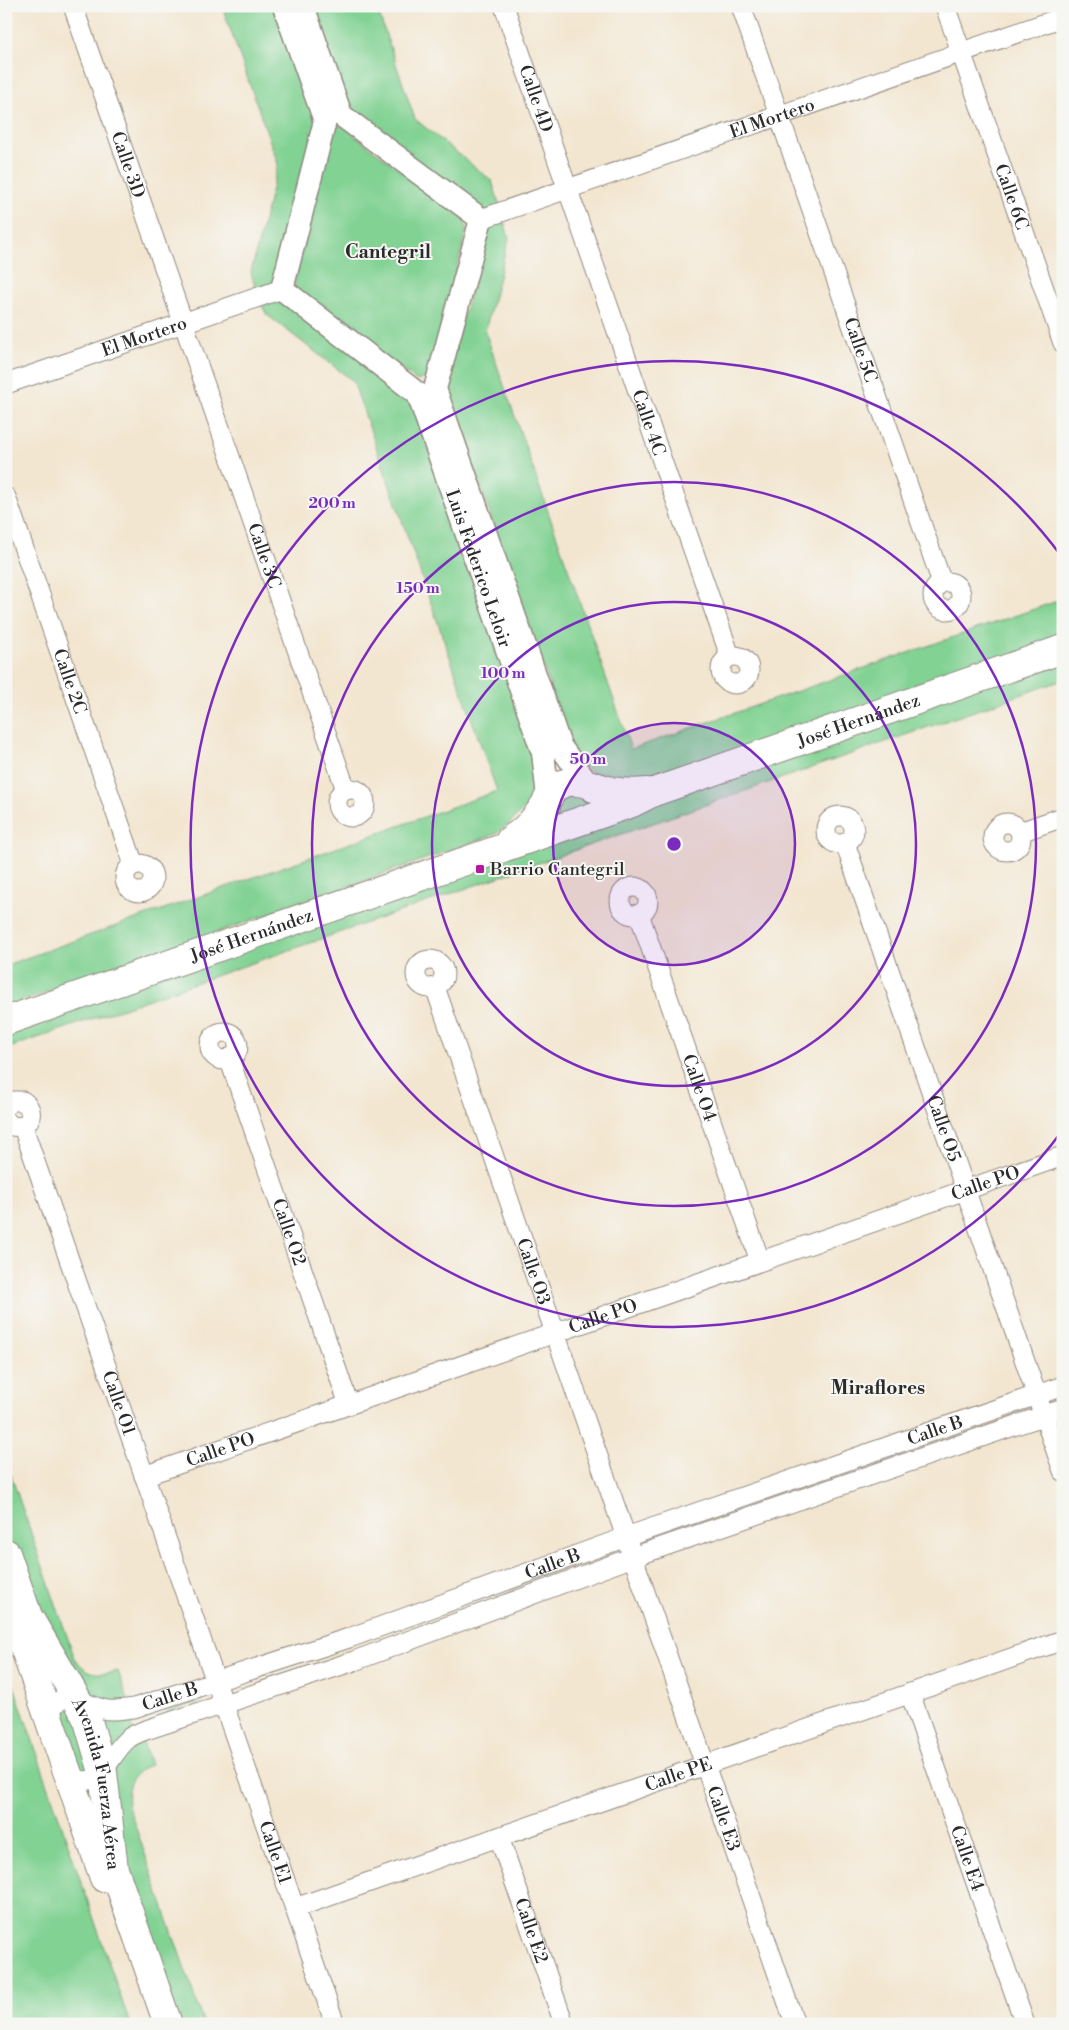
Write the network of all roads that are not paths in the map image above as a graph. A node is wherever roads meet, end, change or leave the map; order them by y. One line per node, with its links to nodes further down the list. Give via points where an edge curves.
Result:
1 (73, 6): 14 (street, Calle 3D)
2 (284, 6): 10 (street)
3 (303, 6): 10 (street)
4 (504, 6): 11 (street, Calle 4D)
5 (741, 6): 9 (street, Calle 5C)
6 (945, 6): 8 (street, Calle 6C)
7 (1063, 17): 8 (street, El Mortero)
8 (961, 51): 9 (street, El Mortero); 15 (street, Calle 6C)
9 (779, 115): 11 (street, El Mortero); 19 (street, Calle 5C)
10 (333, 118): 12 (street); 13 (street)
11 (568, 189): 12 (street, El Mortero); 21 (street, Calle 4C)
12 (480, 219): 17 (street)
13 (282, 289): 14 (street, El Mortero); 17 (street)
14 (183, 323): 16 (street, El Mortero); 23 (street, Calle 3C)
15 (1063, 344)
16 (6, 384)
17 (427, 391): 22 (street, Luis Federico Leloir, via 560,746); 25 (street, Luis Federico Leloir, via 543,753)
18 (6, 497): 32 (street, Calle 2C)
19 (942, 584)
20 (1063, 649): 24 (main road, José Hernández)
21 (730, 656)
22 (587, 784): 24 (main road, José Hernández, via 612,791); 25 (main road, José Hernández, via 571,781 560,785); 26 (street, Luis Federico Leloir, via 594,793 596,806)
23 (346, 790)
24 (654, 792): 26 (main road, José Hernández)
25 (548, 800): 28 (street, Luis Federico Leloir, via 556,822); 31 (main road, José Hernández, via 531,824)
26 (593, 816): 28 (main road, José Hernández)
27 (1063, 817): 29 (street)
28 (566, 826): 31 (main road, José Hernández)
29 (1020, 832)
30 (845, 843): 40 (street, Calle O5)
31 (496, 849): 35 (main road, José Hernández)
32 (134, 865)
33 (639, 914): 41 (street, Calle O4)
34 (435, 987): 42 (street, Calle O3)
35 (6, 1021)
36 (229, 1058): 45 (street, Calle O2)
37 (6, 1106): 38 (street, Calle O1, via 18,1100 27,1104 30,1119)
38 (14, 1124): 49 (street, Calle O1)
39 (1063, 1156): 40 (street, Calle PO)
40 (965, 1190): 41 (street, Calle PO); 44 (street, Calle O5)
41 (760, 1261): 42 (street, Calle PO)
42 (555, 1333): 45 (street, Calle PO); 50 (street, Calle O3)
43 (1063, 1386): 44 (street, Calle B)
44 (1036, 1395): 47 (street, Calle O5); 50 (street, Calle B)
45 (349, 1405): 49 (street, Calle PO)
46 (1063, 1409): 47 (street, Calle B)
47 (1044, 1416): 48 (street, Calle O5); 52 (street, Calle B)
48 (1063, 1471)
49 (144, 1476): 55 (street, Calle O1)
50 (626, 1537): 52 (street, Calle O3); 55 (street, Calle B, via 349,1638)
51 (6, 1553): 57 (main road, Avenida Fuerza Aérea, via 28,1616)
52 (633, 1557): 58 (street, Calle B, via 354,1661); 60 (street, Calle E3)
53 (6, 1596): 59 (main road, Avenida Fuerza Aérea)
54 (1063, 1640): 56 (street, Calle PE)
55 (216, 1680): 57 (street, Calle B, via 134,1708 104,1710); 58 (street, Calle E1)
56 (910, 1693): 60 (street, Calle PE); 70 (street, Calle E4)
57 (77, 1699): 59 (street, via 60,1701 51,1708); 61 (main road, Avenida Fuerza Aérea)
58 (223, 1704): 61 (street, Calle B, via 128,1739); 64 (street, Calle E1)
59 (48, 1717): 62 (main road, Avenida Fuerza Aérea)
60 (705, 1765): 63 (street, Calle PE); 69 (street, Calle E3)
61 (103, 1772): 62 (street, via 87,1781 76,1780); 66 (main road, Avenida Fuerza Aérea, via 114,1869)
62 (67, 1774): 65 (main road, Avenida Fuerza Aérea)
63 (499, 1837): 64 (street, Calle PE); 68 (street, Calle E2)
64 (295, 1908): 67 (street, Calle E1)
65 (154, 2024)
66 (168, 2024)
67 (335, 2024)
68 (564, 2024)
69 (795, 2024)
70 (1025, 2024)

